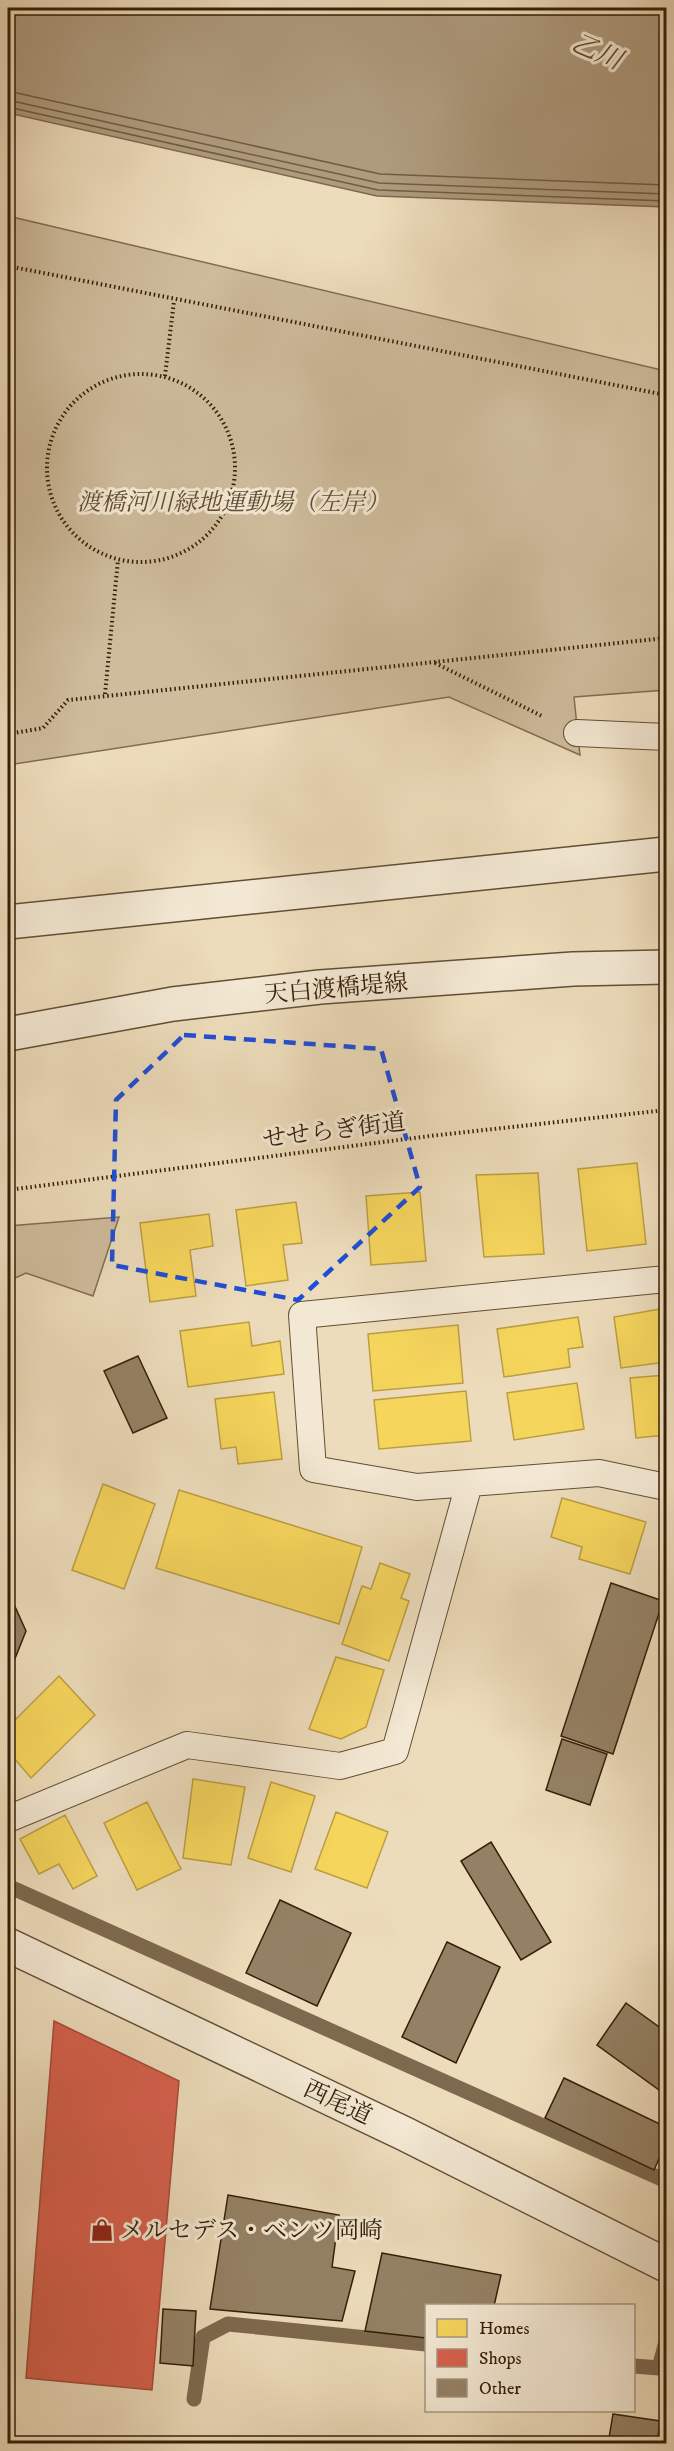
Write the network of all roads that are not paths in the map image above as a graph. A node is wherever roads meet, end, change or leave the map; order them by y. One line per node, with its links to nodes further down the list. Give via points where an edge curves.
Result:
1 (577, 733): 2 (lane)
2 (666, 738)
3 (666, 854): 4 (street)
4 (8, 922)
5 (666, 967): 6 (street, 天白渡橋堤線, via 573,969 320,987 173,1004)
6 (8, 1034)
7 (666, 1279): 8 (lane, via 302,1316 313,1469 417,1487)
8 (469, 1484): 9 (lane, via 599,1473); 10 (lane, via 395,1751 340,1766 188,1745)
9 (666, 1487)
10 (8, 1819)
11 (8, 1945): 12 (street, 西尾道, via 405,2133)
12 (666, 2265)

